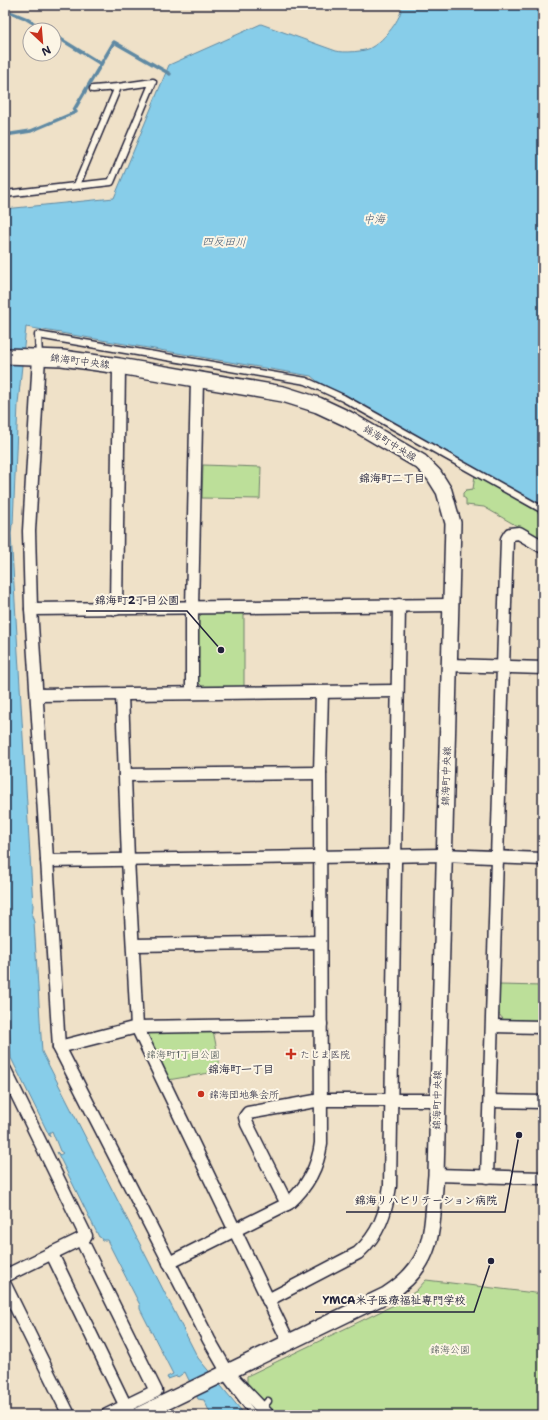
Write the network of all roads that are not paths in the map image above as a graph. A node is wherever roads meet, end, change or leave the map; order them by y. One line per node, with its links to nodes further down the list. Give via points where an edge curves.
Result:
1 (118, 87): 2 (lane); 3 (lane); 3 (lane, via 154,82 111,182)
2 (92, 89)
3 (77, 185): 4 (lane)
4 (5, 194)
5 (5, 356): 6 (street, 錦海町中央線)
6 (39, 357): 7 (street, 錦海町中央線); 9 (lane, via 38,335 306,381 343,398); 15 (street, via 29,531)
7 (119, 366): 8 (street, 錦海町中央線); 14 (street)
8 (197, 379): 12 (street, 錦海町中央線, via 283,394 318,405 348,419 420,462 434,475 444,491 450,509 453,523); 13 (street)
9 (543, 510)
10 (543, 547): 17 (street, via 518,533 510,534 507,539)
11 (399, 605): 12 (street); 13 (street); 19 (street)
12 (451, 605): 16 (street, 錦海町中央線)
13 (192, 608): 14 (street); 21 (street)
14 (116, 609): 15 (street)
15 (31, 610): 22 (street)
16 (450, 665): 17 (street); 26 (street, 錦海町中央線)
17 (503, 666): 18 (street); 29 (street)
18 (543, 668)
19 (396, 690): 20 (street); 27 (street)
20 (322, 692): 21 (street); 24 (street)
21 (192, 693): 23 (street)
22 (37, 695): 23 (street); 32 (street)
23 (122, 695): 25 (street)
24 (320, 773): 25 (street); 28 (street)
25 (125, 775): 30 (street)
26 (443, 855): 27 (street); 29 (street); 43 (street, 錦海町中央線)
27 (395, 856): 28 (street); 41 (street)
28 (321, 857): 30 (street); 33 (street)
29 (497, 858): 31 (street); 36 (street)
30 (128, 859): 32 (street); 34 (street)
31 (543, 859)
32 (47, 861): 39 (street)
33 (320, 942): 34 (street); 35 (street)
34 (133, 945): 37 (street)
35 (320, 1024): 37 (street); 42 (street)
36 (493, 1026): 38 (street); 44 (street)
37 (137, 1027): 39 (street); 50 (street)
38 (543, 1027)
39 (59, 1047): 53 (street)
40 (5, 1070): 51 (street, via 86,1236)
41 (392, 1099): 42 (street); 43 (street); 56 (street, via 390,1186 385,1212 376,1233 358,1253)
42 (321, 1100): 49 (street, via 321,1143 318,1161 303,1188); 49 (street, via 252,1112 245,1117)
43 (437, 1100): 46 (street, 錦海町中央線)
44 (490, 1101): 45 (street); 47 (street)
45 (543, 1102)
46 (436, 1175): 47 (street); 57 (street, 錦海町中央線, via 429,1242 412,1275 380,1299)
47 (487, 1177): 48 (street)
48 (543, 1178)
49 (287, 1204): 50 (street)
50 (235, 1231): 53 (street); 56 (street)
51 (81, 1240): 52 (street); 59 (street, via 156,1391)
52 (52, 1254): 54 (street); 59 (street)
53 (169, 1263): 58 (street)
54 (5, 1276)
55 (5, 1285): 61 (street)
56 (268, 1300): 57 (street)
57 (289, 1342): 58 (street, 錦海町中央線)
58 (223, 1375): 60 (street); 63 (street, 錦海町中央線)
59 (128, 1410): 62 (street)
60 (263, 1410)
61 (68, 1415)
62 (107, 1415)
63 (138, 1415)

